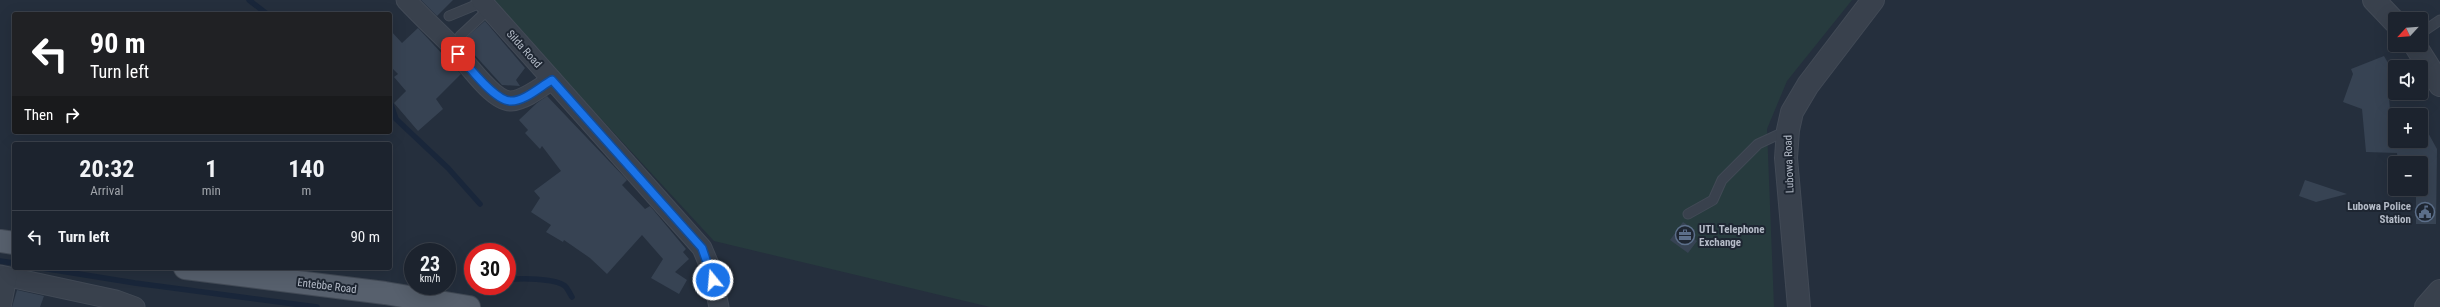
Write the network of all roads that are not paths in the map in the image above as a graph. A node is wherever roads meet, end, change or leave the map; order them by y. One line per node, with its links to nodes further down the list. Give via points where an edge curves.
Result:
1 (406, 0): 11 (street, via 450,44 483,83 501,98 511,101 524,97)
2 (1873, 0): 13 (street, Lubowa Road, via 1808,84 1792,112)
3 (2374, 0): 5 (street)
4 (485, 4): 6 (lane); 9 (lane); 11 (street, Silda Road)
5 (2388, 15)
6 (449, 16)
7 (2440, 20): 8 (lane)
8 (2428, 28)
9 (460, 36)
10 (2419, 52): 12 (street)
11 (552, 80): 23 (street, Silda Road, via 702,248 710,267)
12 (2440, 85)
13 (1788, 130): 14 (lane, via 1758,144 1722,180 1713,200); 24 (street, Lubowa Road, via 1786,158)
14 (1688, 214)
15 (0, 241): 16 (main road)
16 (12, 243)
17 (201, 270): 22 (main road, Entebbe Road, via 385,293)
18 (3, 276): 20 (street); 21 (street, via 116,300)
19 (2440, 291): 25 (street)
20 (0, 307)
21 (135, 307)
22 (469, 307)
23 (719, 307)
24 (1799, 307)
25 (2426, 307)

